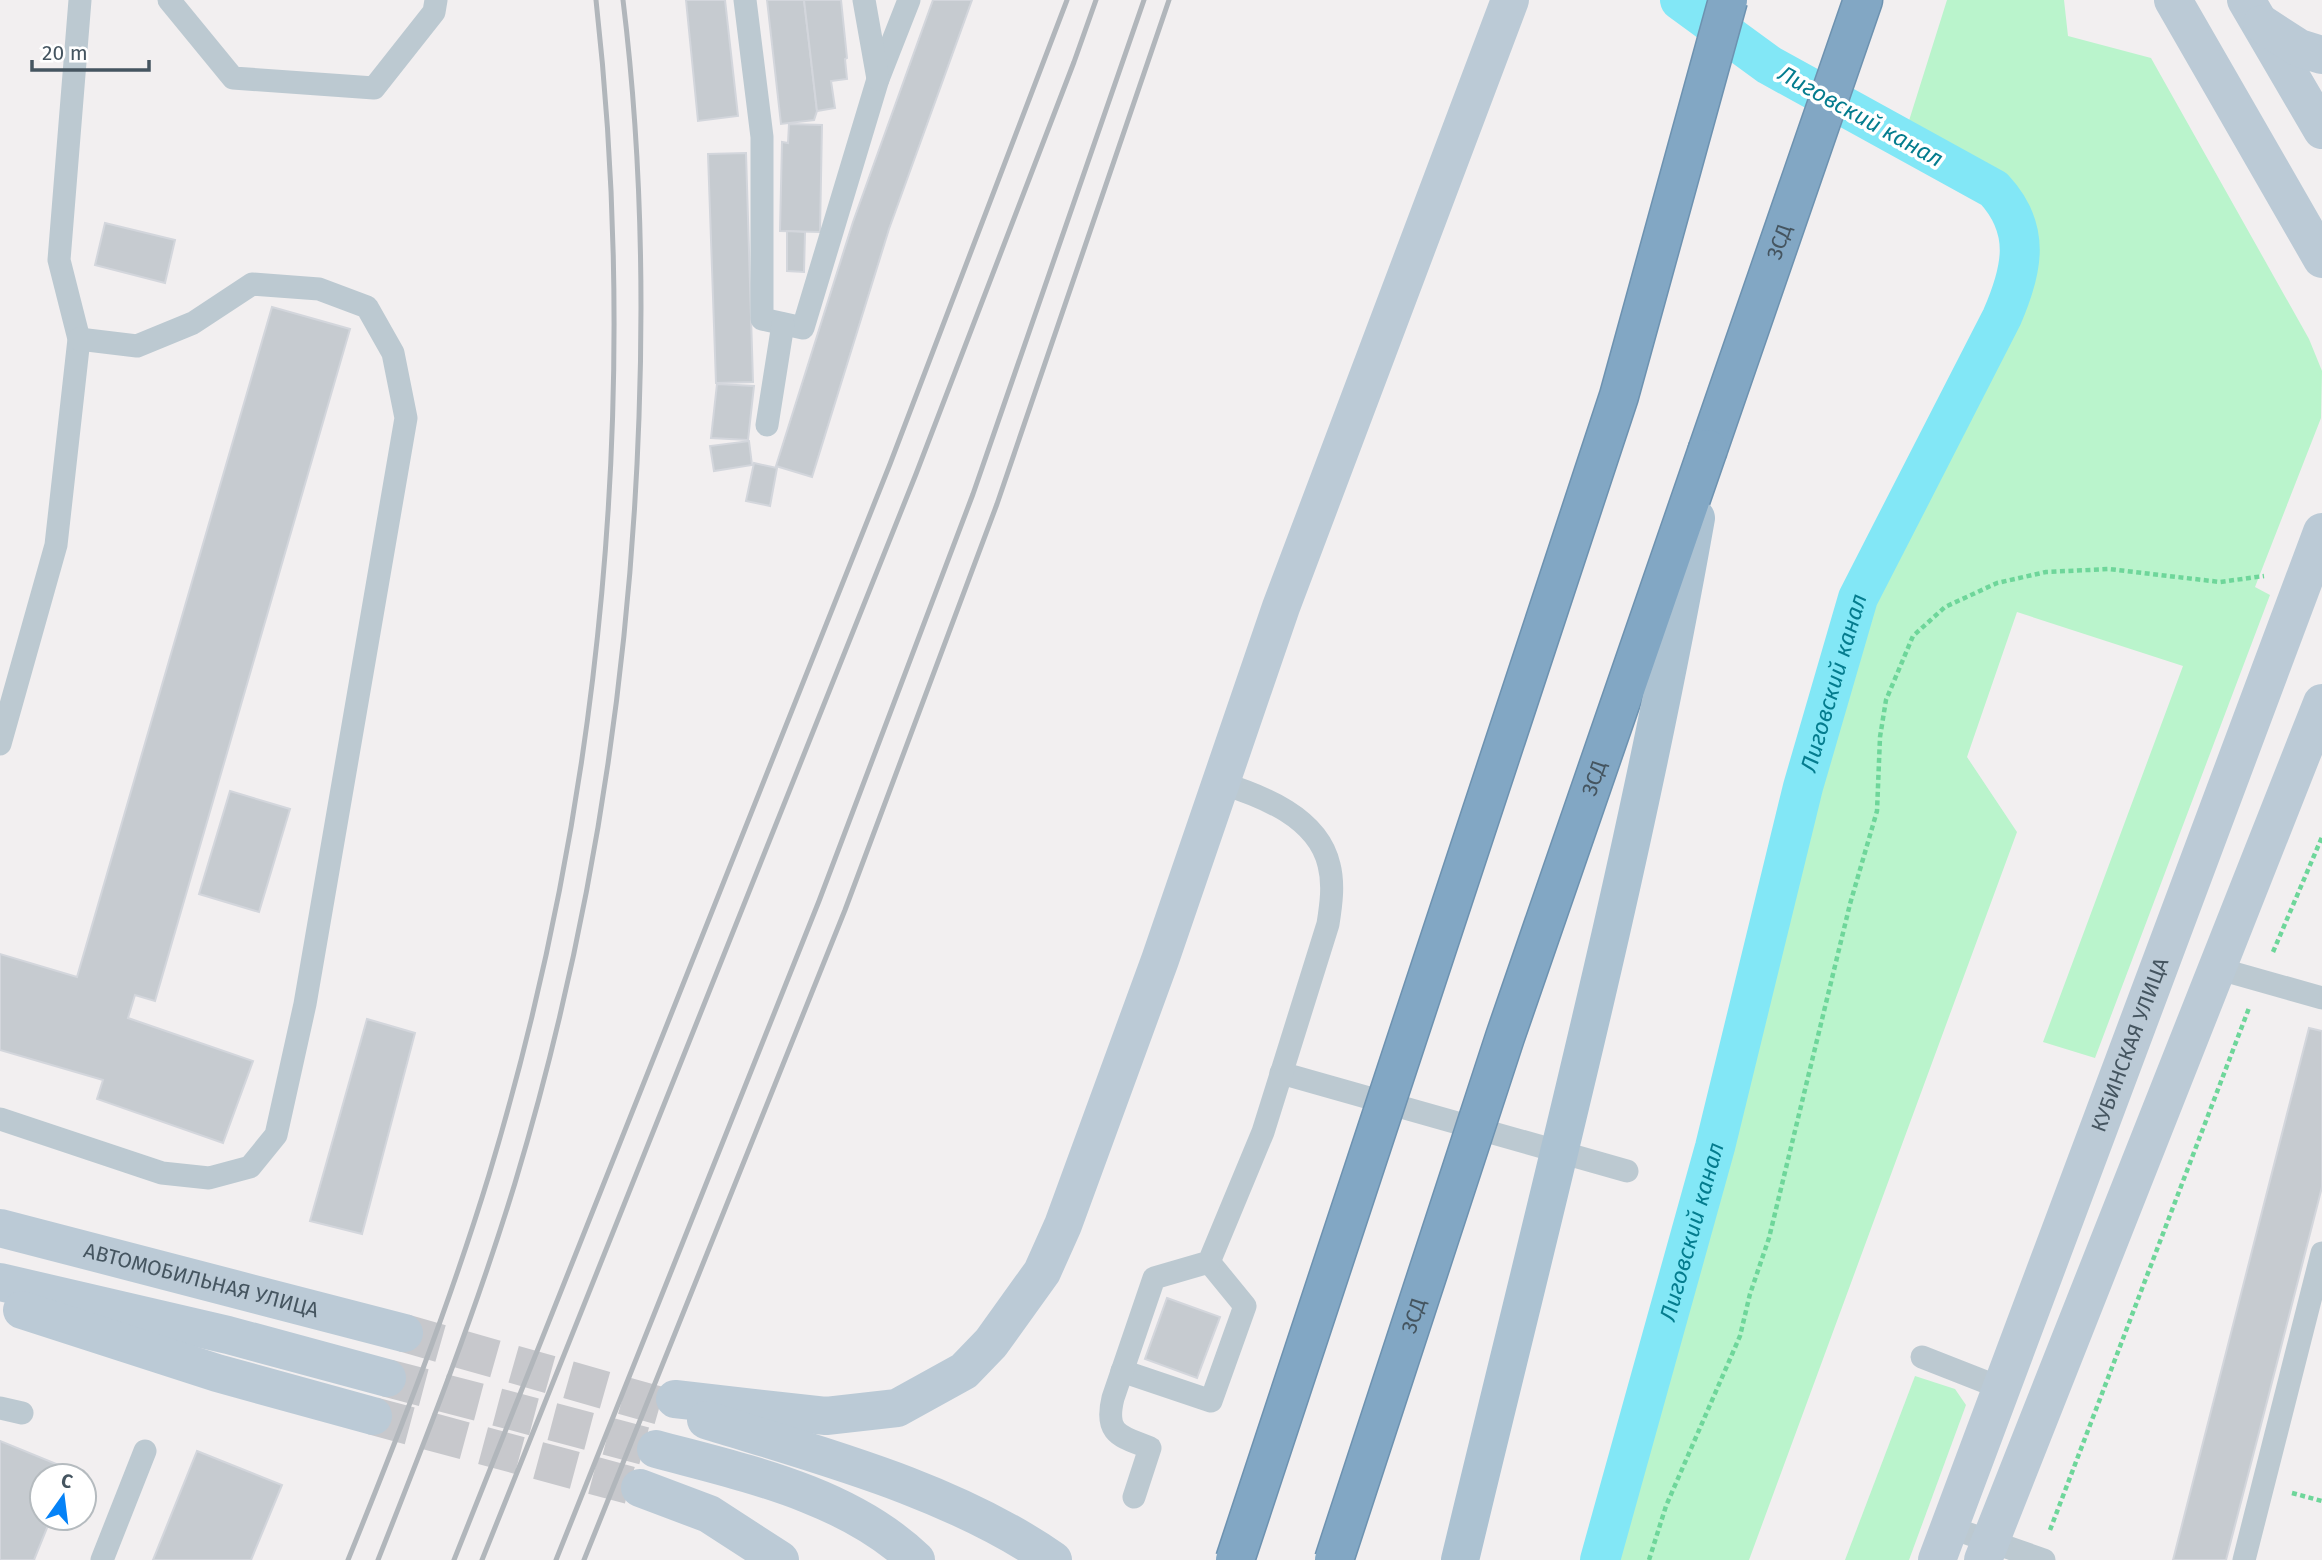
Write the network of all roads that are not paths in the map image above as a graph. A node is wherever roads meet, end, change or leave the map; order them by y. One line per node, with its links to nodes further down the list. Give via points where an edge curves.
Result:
1 (80, 0): 17 (lane, via 59,260)
2 (169, 0): 3 (lane, via 233,78 374,88 434,12)
3 (436, 0)
4 (745, 0): 16 (lane, via 762,137 762,319)
5 (864, 0): 13 (lane)
6 (909, 0): 13 (lane)
7 (1510, 0): 23 (main road, via 1281,607)
8 (1728, 0): 51 (highway, bridge, via 1619,396)
9 (1863, 0): 19 (highway, ЗСД)
10 (2173, 0): 15 (main road)
11 (2253, 11): 12 (main road, via 2299,48); 14 (main road)
12 (2322, 55)
13 (878, 79): 16 (lane, via 803,328)
14 (2322, 130)
15 (2322, 259)
16 (783, 324): 18 (lane)
17 (79, 338): 22 (lane, via 56,545); 27 (lane, via 137,346 193,323 252,284 319,289 368,307 393,353 406,418 307,990 276,1135 250,1167 209,1178 162,1173)
18 (767, 425)
19 (1708, 449): 52 (highway, ЗСД, bridge, via 1505,1037); 53 (main road, bridge, via 1674,644 1590,1024)
20 (2322, 532): 38 (main road, КУБИНСКАЯ УЛИЦА)
21 (2322, 703): 24 (main road)
22 (0, 744)
23 (1221, 783): 26 (lane, via 1268,800 1296,818 1316,838 1329,863 1332,895 1328,925); 50 (main road, via 1063,1225 1042,1272 991,1343 964,1371 897,1408 826,1416 673,1404 960,1507)
24 (2216, 968): 25 (lane); 45 (main road)
25 (2322, 998)
26 (1281, 1073): 28 (lane); 31 (lane, via 1263,1132)
27 (0, 1119)
28 (1627, 1171)
29 (0, 1228): 34 (main road, АВТОМОБИЛЬНАЯ УЛИЦА)
30 (2322, 1253): 54 (lane)
31 (1209, 1262): 36 (lane, via 1154,1278); 36 (lane, via 1245,1306 1211,1401)
32 (0, 1282): 37 (main road)
33 (0, 1303): 39 (main road, via 217,1373)
34 (404, 1333)
35 (1922, 1357): 38 (lane)
36 (1122, 1371): 43 (lane, via 1109,1414 1111,1426 1118,1435 1150,1448)
37 (387, 1378)
38 (2001, 1388): 44 (main road, КУБИНСКАЯ УЛИЦА)
39 (373, 1416)
40 (656, 1449): 49 (main road, via 771,1481 838,1507 899,1544)
41 (145, 1451): 47 (lane)
42 (640, 1488): 48 (main road, via 709,1514)
43 (1134, 1497)
44 (1943, 1543): 45 (lane)
45 (1987, 1550): 46 (lane)
46 (2041, 1559)
47 (102, 1560)
48 (780, 1560)
49 (916, 1560)
50 (1053, 1560)
51 (1235, 1560)
52 (1334, 1560)
53 (1460, 1560)
54 (2244, 1560)

